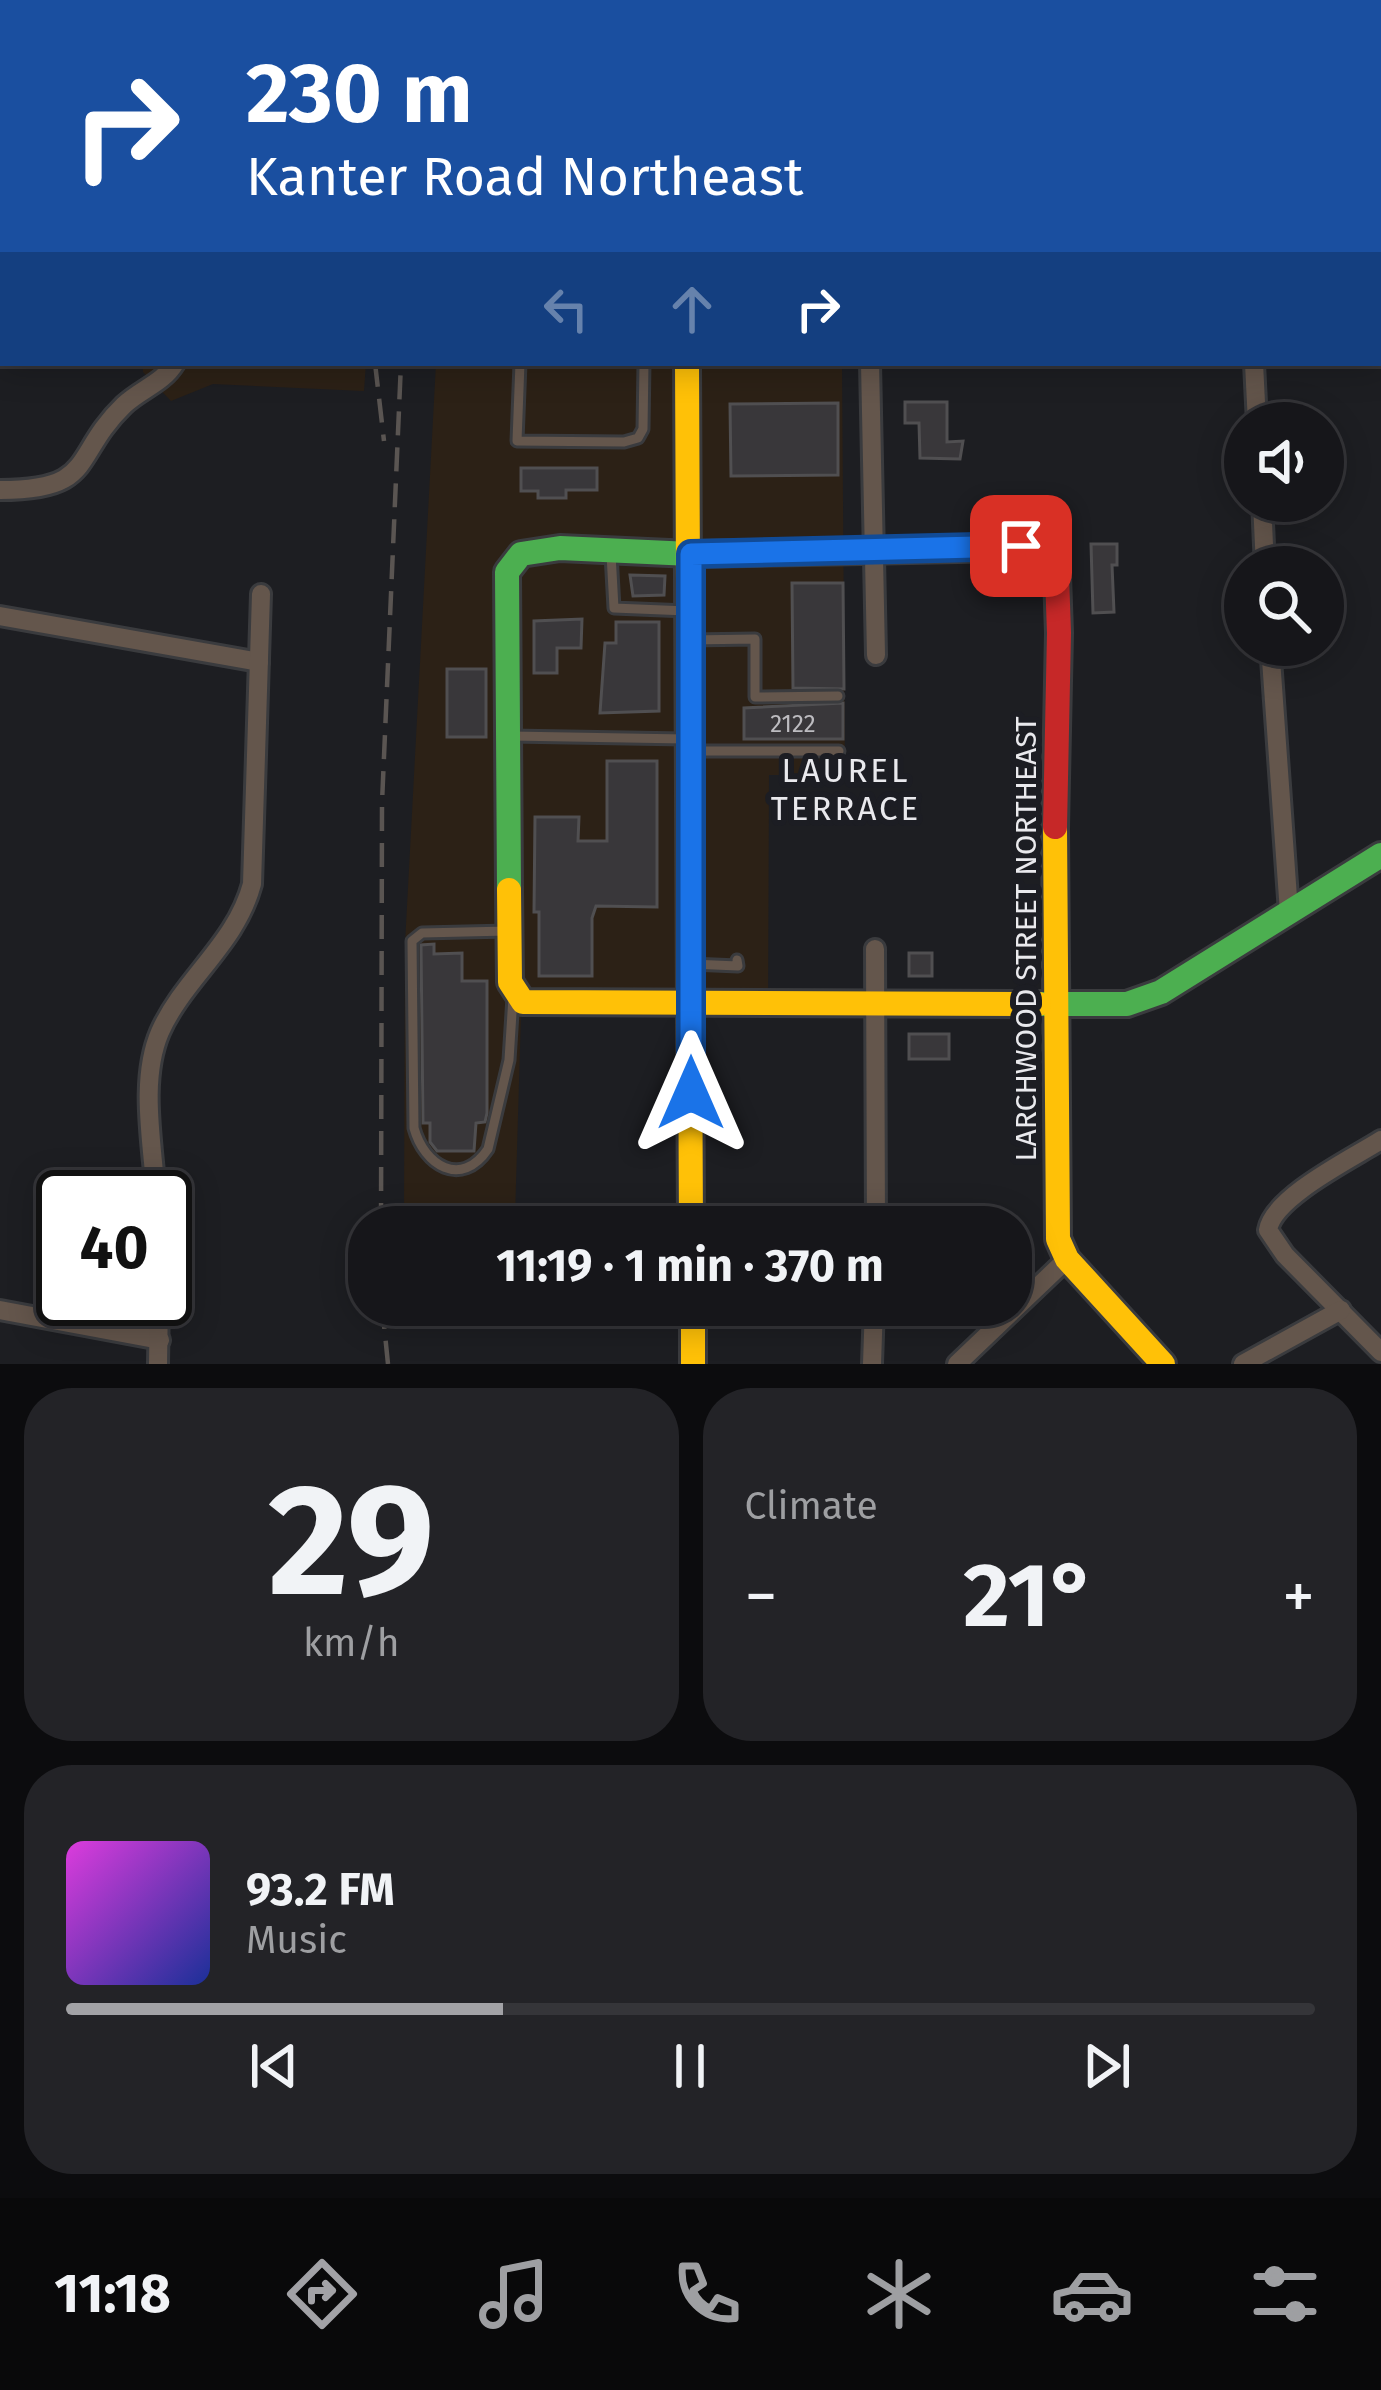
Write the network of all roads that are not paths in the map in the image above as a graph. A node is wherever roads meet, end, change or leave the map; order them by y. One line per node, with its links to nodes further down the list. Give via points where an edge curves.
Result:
1 (173, 366): 8 (street, via 120,409 74,475)
2 (520, 366): 3 (lane, via 518,442 638,438)
3 (644, 366)
4 (687, 366): 11 (street)
5 (869, 366): 10 (street)
6 (1254, 366): 7 (street)
7 (1256, 402)
8 (0, 490)
9 (611, 549): 11 (street); 13 (lane, via 614,608); 20 (street, via 526,551 512,561)
10 (874, 549): 11 (street); 16 (street); 32 (street, LARCHWOOD STREET NORTHEAST, via 1056,547)
11 (691, 554): 13 (street)
12 (262, 594): 17 (street)
13 (691, 611): 15 (street)
14 (0, 616): 17 (street)
15 (691, 640): 19 (lane, via 754,639 755,697); 21 (street)
16 (876, 655)
17 (259, 662): 34 (street, via 252,884 236,926 155,1044)
18 (1271, 666): 24 (street)
19 (838, 696)
20 (506, 736): 21 (lane); 25 (street)
21 (691, 745): 22 (lane); 28 (street)
22 (839, 751)
23 (1381, 855): 24 (street)
24 (1289, 912): 32 (street, via 1148,998)
25 (508, 932): 29 (street); 29 (lane, via 422,933 412,941 414,1128 430,1162 460,1169 488,1149 509,1060)
26 (875, 949): 31 (street)
27 (737, 960): 28 (lane, via 738,966)
28 (691, 964): 30 (street)
29 (513, 992): 30 (street, via 534,1004)
30 (691, 1004): 31 (street); 35 (street)
31 (876, 1004): 32 (street); 36 (street)
32 (1053, 1004): 37 (street, LARCHWOOD STREET NORTHEAST, via 1058,1239)
33 (1381, 1140): 39 (street, via 1297,1194 1268,1230)
34 (154, 1170)
35 (691, 1206)
36 (876, 1206)
37 (1067, 1259): 45 (street); 49 (street)
38 (0, 1310): 43 (street)
39 (1341, 1310): 44 (street); 50 (street)
40 (160, 1326): 43 (street)
41 (692, 1326): 47 (street)
42 (873, 1326): 48 (street)
43 (160, 1340): 46 (street)
44 (1381, 1352)
45 (963, 1362)
46 (158, 1364)
47 (693, 1364)
48 (872, 1364)
49 (1162, 1364)
50 (1243, 1364)

